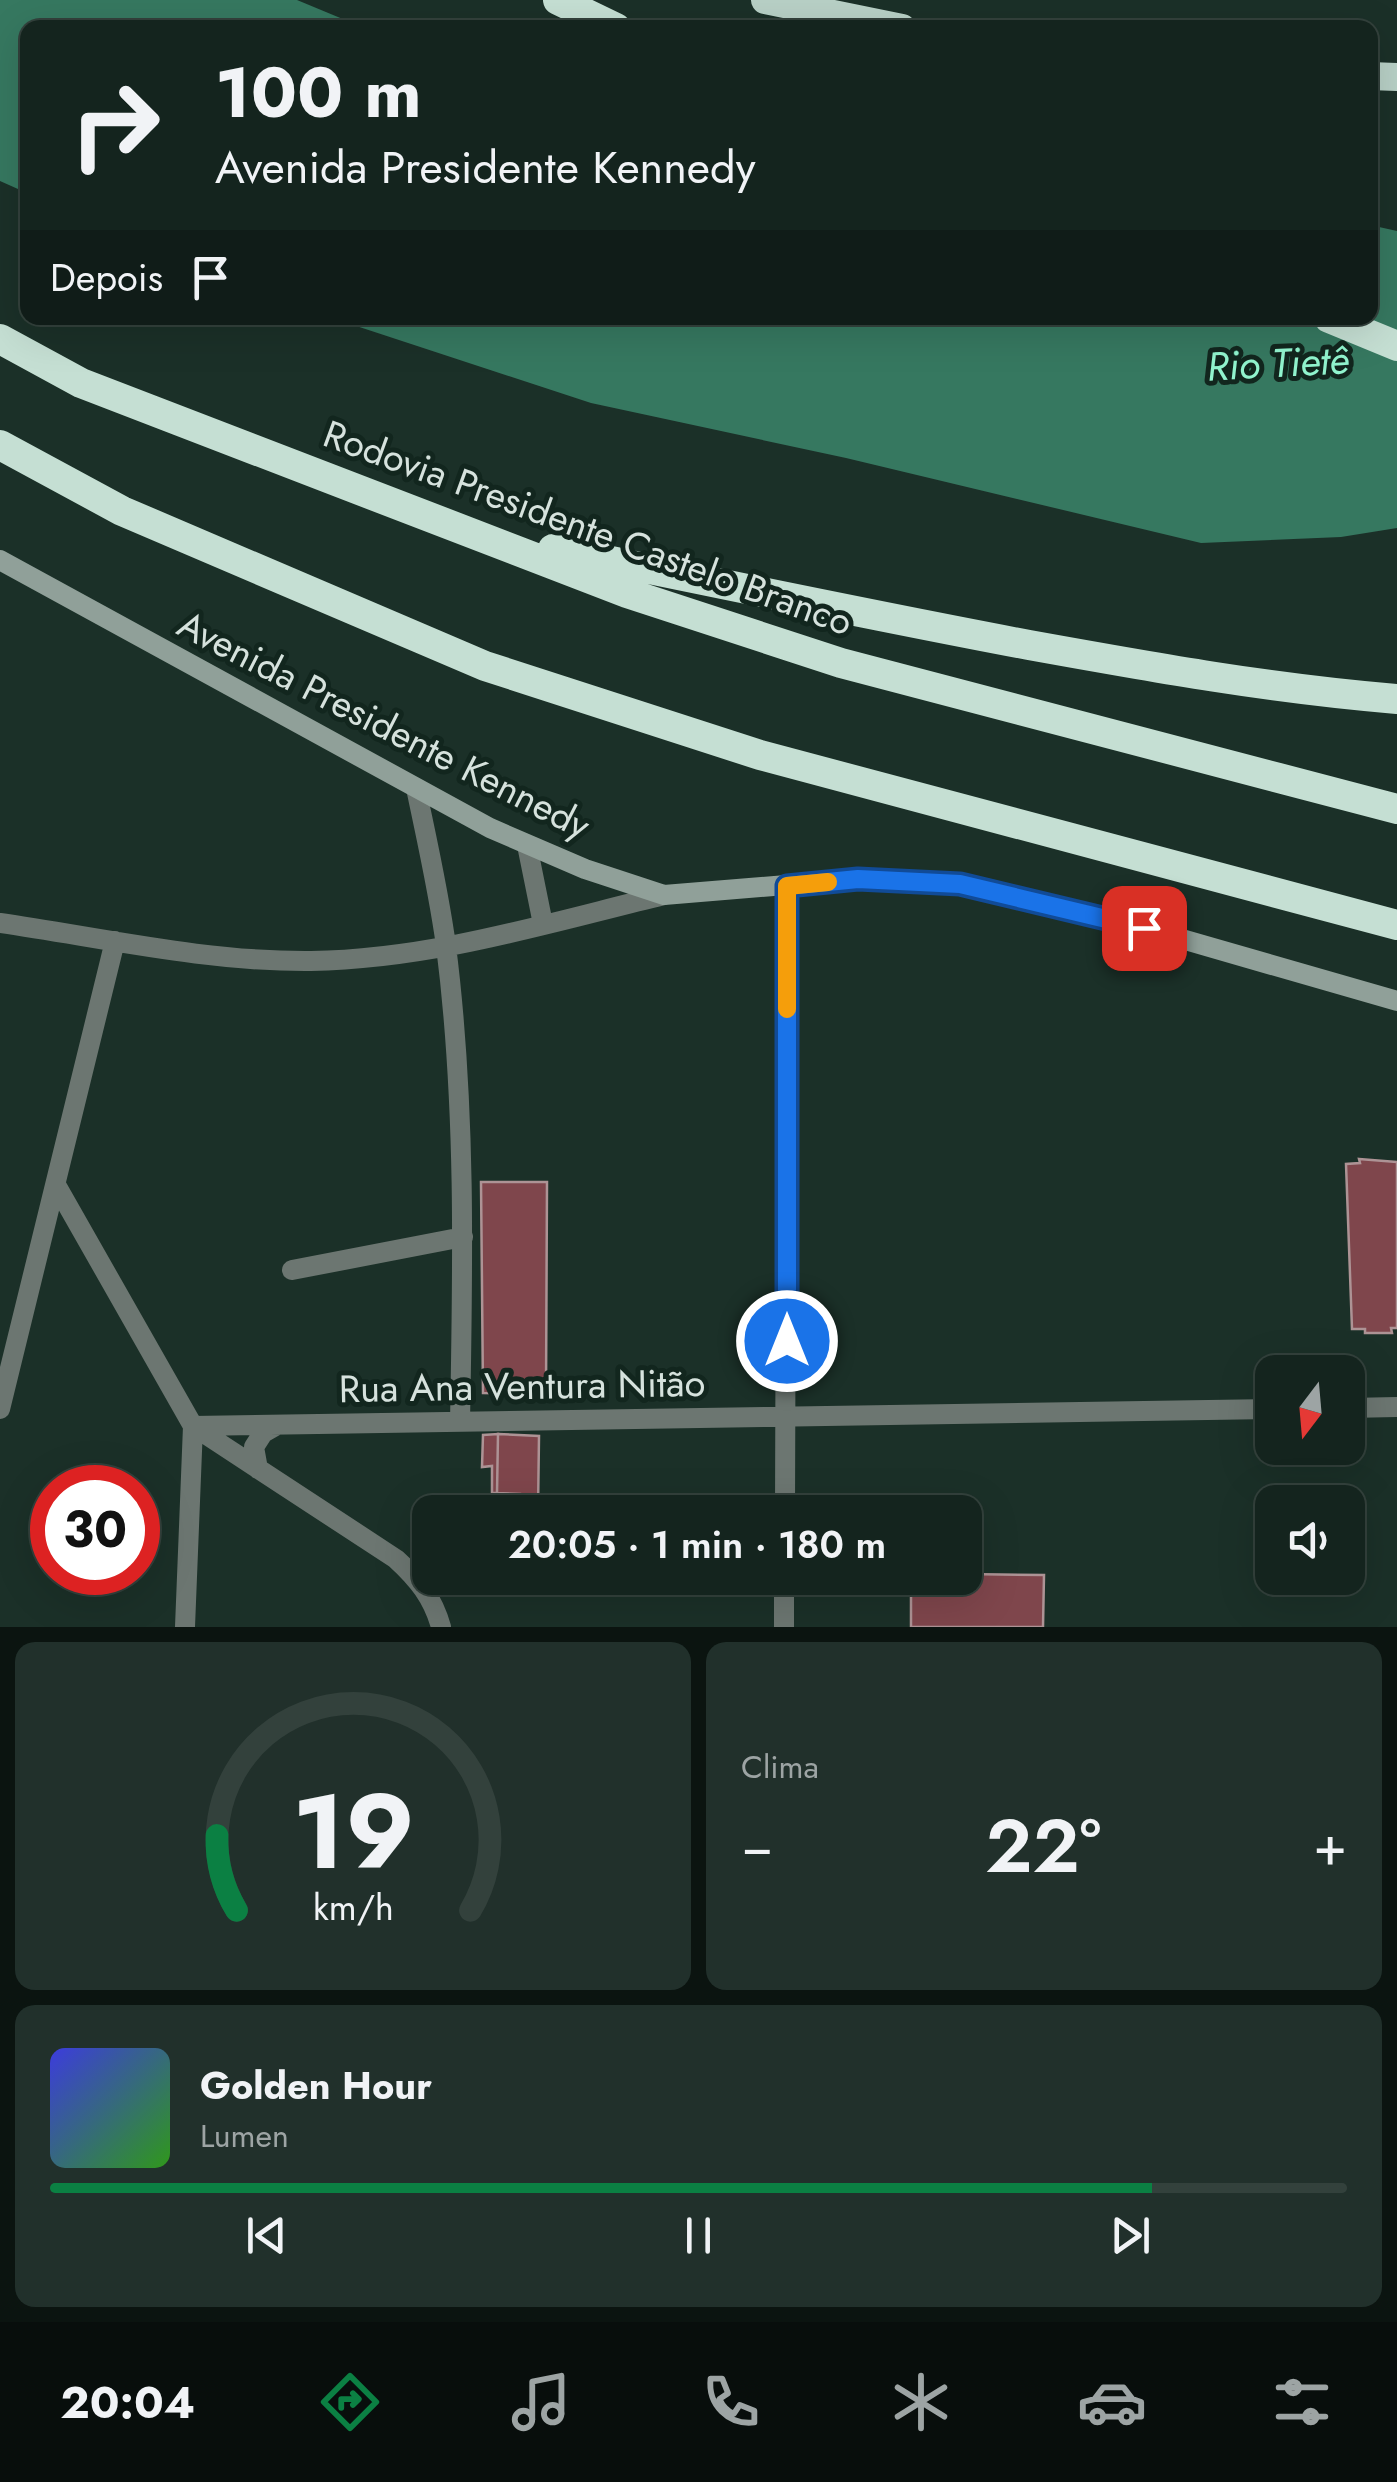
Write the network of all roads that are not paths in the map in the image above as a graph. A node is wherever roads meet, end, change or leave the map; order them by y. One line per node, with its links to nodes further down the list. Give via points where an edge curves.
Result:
1 (558, 0): 3 (highway)
2 (765, 0): 4 (highway)
3 (599, 20)
4 (863, 20)
5 (1346, 325): 7 (highway)
6 (0, 339): 9 (highway, Rodovia Presidente Castelo Branco, via 81,382)
7 (1397, 346)
8 (0, 445): 19 (highway, via 122,511 504,672 760,755)
9 (457, 529): 11 (highway, via 1054,649 1243,682); 13 (highway, Rodovia Presidente Castelo Branco, via 841,663)
10 (0, 560): 12 (main road, Avenida Presidente Kennedy)
11 (1397, 698)
12 (416, 788): 14 (main road, Avenida Presidente Kennedy); 21 (street)
13 (1397, 809)
14 (527, 845): 16 (main road, Avenida Presidente Kennedy); 18 (street)
15 (787, 886): 16 (main road, Avenida Presidente Kennedy); 22 (main road, Avenida Presidente Kennedy, via 858,879 960,884 1093,914); 30 (street)
16 (664, 895): 18 (street)
17 (0, 923): 20 (street)
18 (543, 924): 21 (street)
19 (1397, 925)
20 (115, 941): 21 (street, via 271,960); 23 (street)
21 (446, 948): 24 (street)
22 (1397, 1001)
23 (56, 1184): 28 (street); 33 (street)
24 (463, 1237): 25 (street); 31 (street)
25 (292, 1270)
26 (1397, 1407): 27 (street)
27 (1365, 1408)
28 (0, 1409)
29 (1255, 1409): 30 (street, Rua Ana Ventura Nitão)
30 (787, 1417): 31 (street, Rua Ana Ventura Nitão); 35 (street)
31 (460, 1422): 32 (street, Rua Ana Ventura Nitão)
32 (277, 1425): 33 (street, Rua Ana Ventura Nitão); 34 (street, via 254,1447)
33 (192, 1426): 34 (street); 37 (street)
34 (258, 1469): 38 (street, via 396,1559 436,1607)
35 (786, 1495)
36 (784, 1595): 39 (street)
37 (185, 1627)
38 (441, 1627)
39 (784, 1627)

